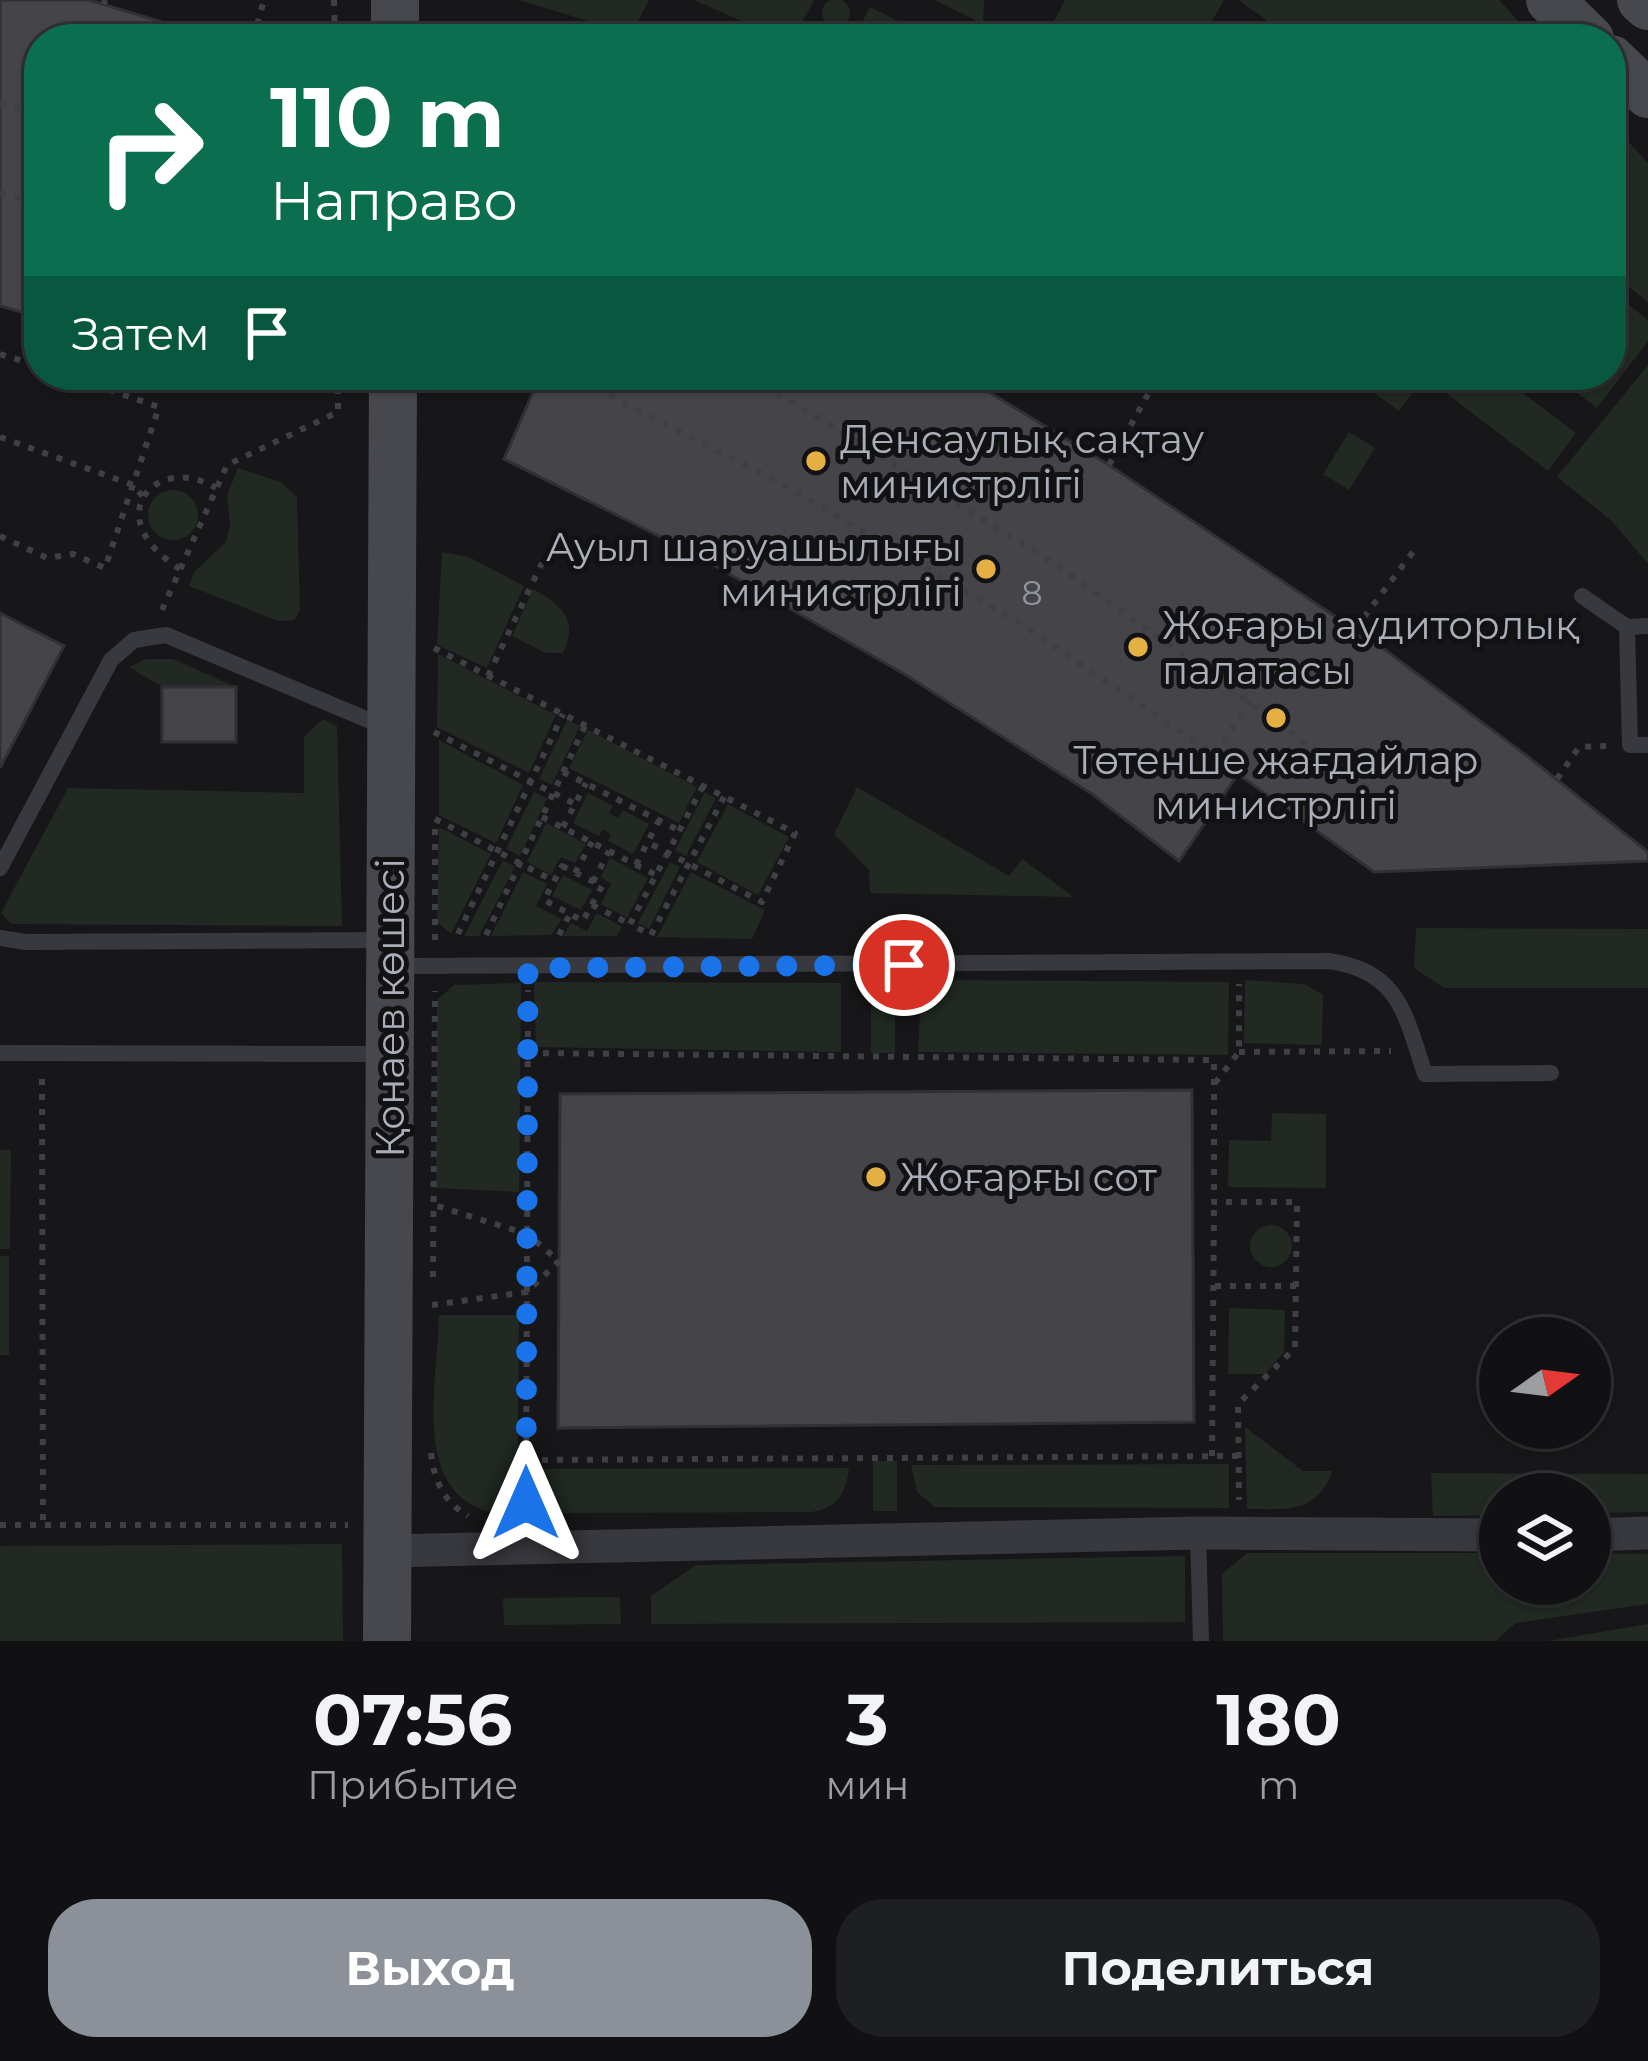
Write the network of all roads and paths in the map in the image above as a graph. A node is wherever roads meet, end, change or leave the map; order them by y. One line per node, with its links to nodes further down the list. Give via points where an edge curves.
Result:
1 (1641, 0): 2 (street)
2 (1648, 6)
3 (1626, 73): 4 (street)
4 (1648, 94)
5 (110, 390): 13 (path, via 159,407)
6 (338, 390): 14 (path, via 338,412 227,465)
7 (394, 390): 31 (street, Қонаев көшесі)
8 (598, 390): 29 (path, via 777,481 1023,625 1215,755)
9 (767, 390): 29 (path, via 1060,567)
10 (1150, 390): 12 (path)
11 (0, 437): 13 (path)
12 (1109, 465)
13 (133, 485): 15 (path); 16 (path, via 105,568 73,554 47,558)
14 (216, 488): 15 (path, via 200,478 166,480); 19 (path)
15 (144, 498): 19 (path, via 141,536)
16 (0, 536)
17 (1416, 548): 24 (path)
18 (542, 563): 28 (path)
19 (180, 568): 25 (path)
20 (1582, 596): 23 (lane)
21 (434, 626): 26 (path)
22 (1648, 626): 23 (lane)
23 (1627, 627): 33 (lane)
24 (1355, 629)
25 (151, 635): 31 (lane); 58 (lane, via 111,660)
26 (434, 648): 27 (path); 28 (path)
27 (434, 669)
28 (488, 676): 30 (path)
29 (1250, 701): 44 (path)
30 (563, 714): 32 (path); 37 (path)
31 (420, 724): 34 (path); 37 (path); 70 (street, Қонаев көшесі)
32 (585, 726): 35 (path); 39 (path)
33 (1639, 745): 36 (path, via 1579,747)
34 (434, 754)
35 (563, 772): 38 (path); 40 (path)
36 (1557, 779)
37 (531, 781): 40 (path); 52 (path)
38 (586, 783): 43 (path); 47 (path)
39 (703, 786): 42 (path); 49 (path)
40 (553, 793): 43 (path); 45 (path)
41 (435, 797): 46 (path)
42 (724, 797): 56 (path); 56 (path, via 795,833 762,902)
43 (575, 804): 48 (path)
44 (1390, 804)
45 (542, 817): 48 (path); 55 (path)
46 (435, 819): 52 (path); 70 (path)
47 (659, 820): 49 (path); 51 (path)
48 (563, 827): 50 (path)
49 (679, 830): 54 (path)
50 (592, 842): 53 (path); 59 (path)
51 (647, 842): 54 (path); 57 (path)
52 (497, 851): 55 (path); 66 (path)
53 (609, 851): 57 (path); 62 (path)
54 (668, 853): 56 (path); 60 (path)
55 (520, 863): 61 (path); 67 (path)
56 (689, 864): 65 (path, via 652,934)
57 (636, 865): 60 (path)
58 (0, 868)
59 (575, 873): 61 (path, via 562,866); 62 (path)
60 (656, 875): 65 (path)
61 (554, 881): 64 (path, via 544,900)
62 (592, 882): 63 (path, via 602,886)
63 (592, 905): 64 (path, via 584,921); 65 (path)
64 (570, 914): 68 (path)
65 (630, 924)
66 (458, 934)
67 (486, 935)
68 (559, 935)
69 (0, 938): 70 (lane)
70 (405, 958): 72 (lane); 78 (street, Қонаев көшесі); 82 (path)
71 (1239, 962): 72 (lane); 73 (lane, via 1328,962 1373,973 1405,1013); 74 (path)
72 (528, 968): 76 (path)
73 (1417, 1051): 74 (path); 79 (lane, via 1425,1074)
74 (1239, 1052): 80 (path)
75 (41, 1053): 77 (lane); 78 (lane); 96 (path)
76 (528, 1053): 80 (path, via 1214,1060); 83 (path)
77 (0, 1054)
78 (390, 1054): 102 (street, Қонаев көшесі)
79 (1551, 1073)
80 (1214, 1084): 81 (path)
81 (1214, 1202): 84 (path); 85 (path, via 1297,1202)
82 (434, 1205): 83 (path); 87 (path)
83 (527, 1234): 86 (path); 86 (path, via 559,1261)
84 (1214, 1286): 85 (path); 90 (path)
85 (1296, 1286): 91 (path, via 1295,1348 1238,1404)
86 (527, 1292): 87 (path); 92 (path)
87 (433, 1304): 88 (path)
88 (432, 1326)
89 (431, 1436): 94 (path, via 436,1480 448,1501)
90 (1212, 1456): 91 (path); 92 (path)
91 (1239, 1456): 93 (path)
92 (526, 1460): 97 (path)
93 (1239, 1515)
94 (477, 1519)
95 (0, 1525): 96 (path)
96 (43, 1525): 102 (path)
97 (528, 1529): 98 (street); 102 (street)
98 (1198, 1533): 100 (street); 104 (lane)
99 (1648, 1533): 101 (street)
100 (1479, 1534)
101 (1611, 1534)
102 (387, 1538): 103 (street, Қонаев көшесі)
103 (386, 1641)
104 (1201, 1641)

